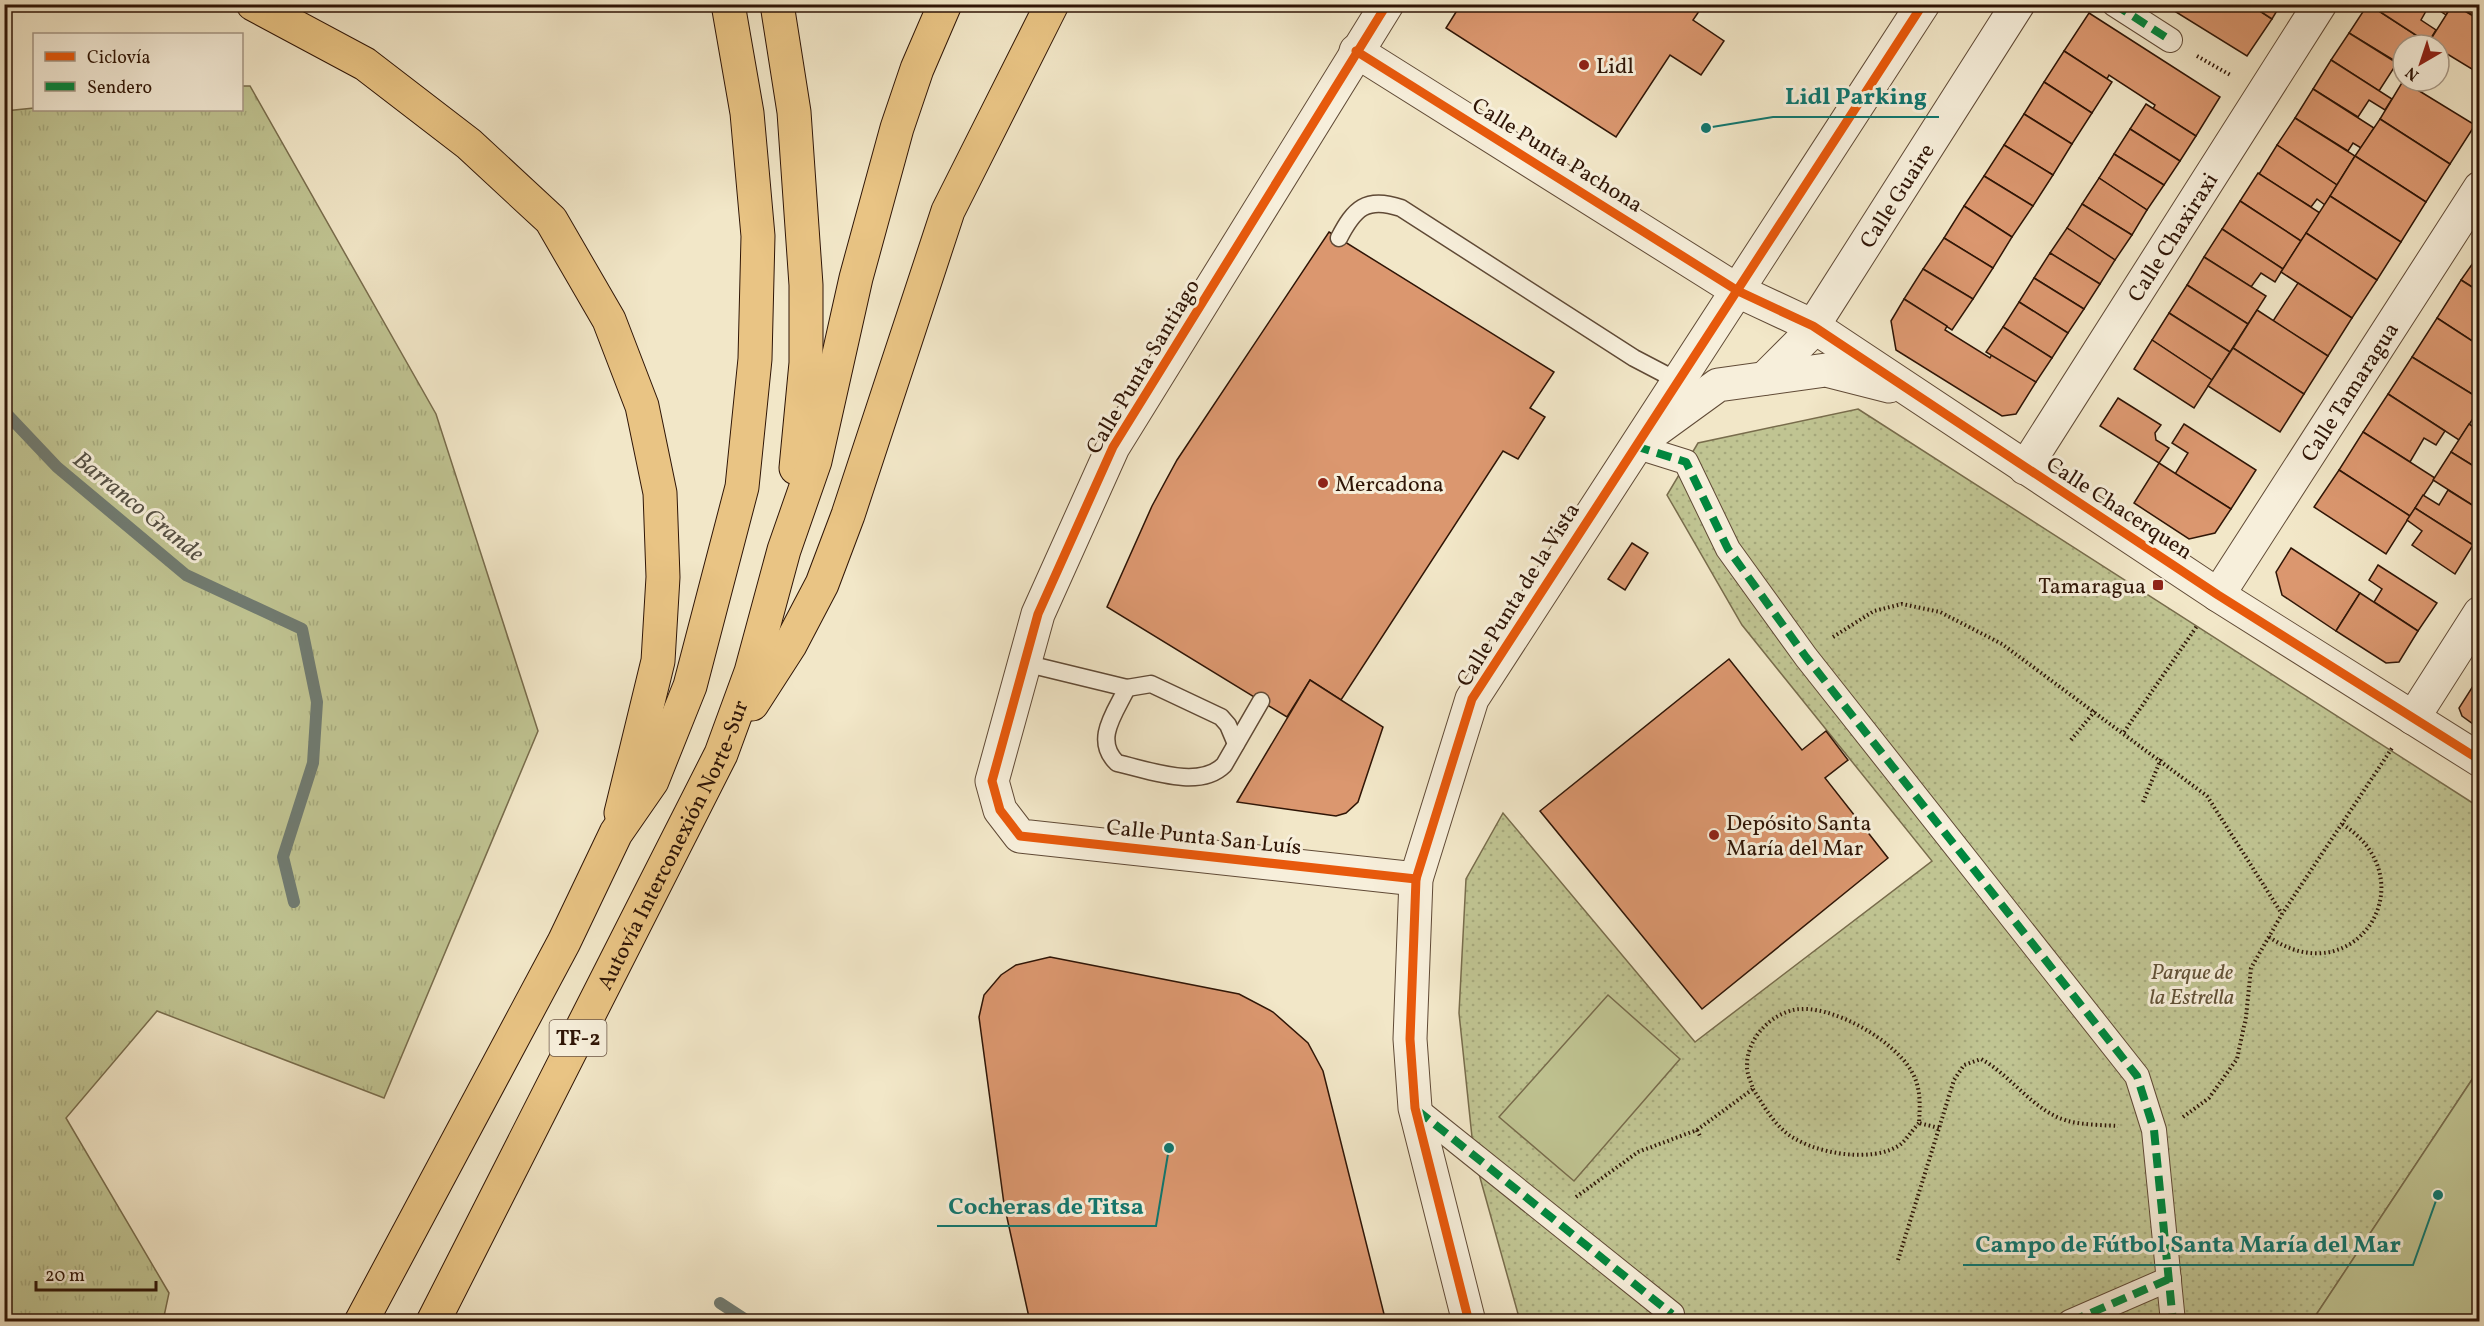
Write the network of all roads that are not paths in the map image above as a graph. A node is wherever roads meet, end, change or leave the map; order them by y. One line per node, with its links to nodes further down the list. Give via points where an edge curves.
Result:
1 (253, 4): 34 (highway, via 365,64 469,144 551,220 609,320 642,406 660,493 663,577 658,661)
2 (728, 4): 34 (highway, via 747,113 758,236 755,359 742,487 690,686 652,781)
3 (777, 4): 23 (highway, via 794,112 806,285 806,363)
4 (945, 4): 23 (highway, via 917,69 879,188 815,461)
5 (1052, 4): 31 (highway, via 948,211 822,584 790,645)
6 (1387, 4): 12 (street, Calle Punta Santiago)
7 (1923, 4): 15 (street, Calle Punta de la Vista)
8 (2018, 4): 16 (street, Calle Guaire)
9 (2114, 4): 11 (street)
10 (2320, 4): 22 (street, Calle Chaxiraxi)
11 (2170, 40)
12 (1356, 51): 15 (street, Calle Punta Pachona); 26 (street, Calle Punta Santiago, via 1113,447 1038,614)
13 (2480, 188): 24 (street, Calle Tamaragua)
14 (1339, 238): 19 (lane, via 1351,215 1362,207 1375,203 1401,208 1634,358)
15 (1738, 291): 16 (street, Calle Chacerquen); 17 (street, Calle Punta de la Vista)
16 (1813, 326): 18 (street, Calle Guaire); 20 (street, Calle Chacerquen)
17 (1711, 333): 18 (street, via 1732,364); 19 (street, Calle Punta de la Vista)
18 (1765, 378): 20 (street, via 1826,370); 21 (street, via 1718,385)
19 (1678, 381): 21 (street, Calle Punta de la Vista)
20 (1911, 391): 22 (street, Calle Chacerquen)
21 (1635, 446): 35 (street, Calle Punta de la Vista, via 1472,699); 37 (street, via 1686,462 1728,549 1806,657 2138,1076 2154,1130)
22 (2025, 468): 24 (street, Calle Chacerquen)
23 (784, 550): 31 (highway, Autovía Interconexión Norte-Sur / TF-2, via 751,672)
24 (2218, 595): 29 (street, Calle Chacerquen)
25 (2480, 613): 29 (street)
26 (1024, 663): 27 (lane); 33 (street, Calle Punta Santiago, via 992,781)
27 (1127, 688): 30 (lane, via 1151,684 1221,717); 30 (lane, via 1104,739 1106,749 1118,763 1205,778 1224,765)
28 (1261, 701): 30 (lane)
29 (2413, 718): 32 (street, Calle Chacerquen)
30 (1236, 744)
31 (721, 754): 40 (highway, Autovía Interconexión Norte-Sur / TF-2)
32 (2480, 760)
33 (1000, 810): 35 (street, Calle Punta San Luís, via 1020,836)
34 (616, 832): 39 (highway, TF-2, via 564,942)
35 (1416, 879): 36 (street, Calle Punta de la Vista, via 1410,1039)
36 (1415, 1108): 38 (street); 41 (street, Calle Punta de la Vista)
37 (2169, 1279): 42 (street); 43 (street)
38 (1672, 1314)
39 (361, 1322)
40 (433, 1322)
41 (1469, 1322)
42 (2070, 1322)
43 (2173, 1322)

